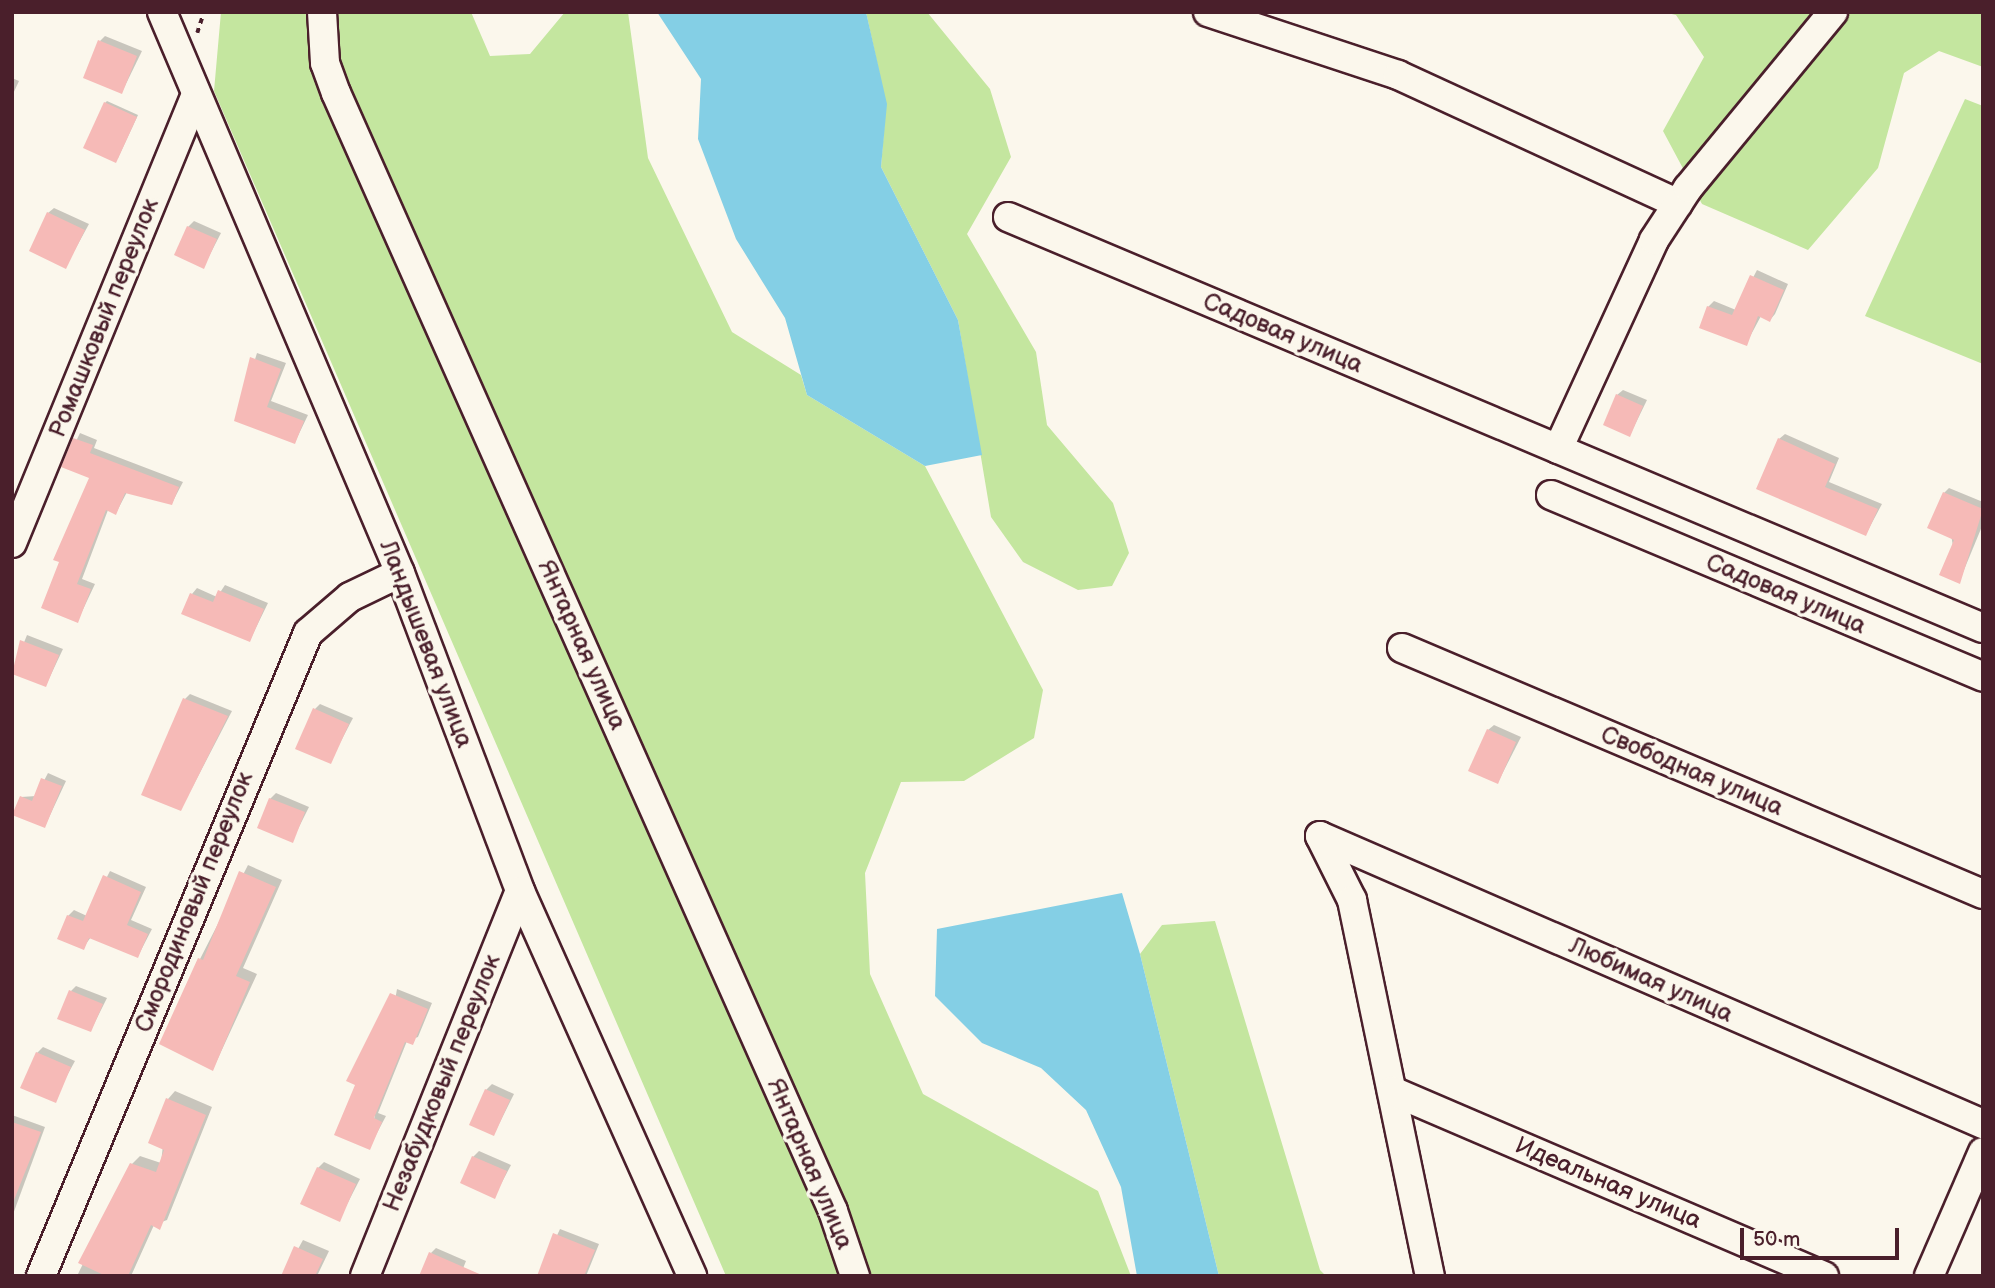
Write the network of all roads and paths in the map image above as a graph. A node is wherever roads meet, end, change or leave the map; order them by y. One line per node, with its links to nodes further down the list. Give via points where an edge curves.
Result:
1 (162, 12): 5 (street, Ландышевая улица)
2 (321, 12): 23 (street, Янтарная улица, via 325,63 336,93 833,1211)
3 (1208, 12): 6 (street, via 1398,75)
4 (1833, 12): 6 (street)
5 (196, 94): 10 (street, Ромашковый переулок); 11 (street, Ландышевая улица)
6 (1678, 204): 8 (street, via 1654,240)
7 (1008, 217): 8 (street, Садовая улица)
8 (1558, 449): 12 (street, Садовая улица)
9 (1551, 495): 14 (street, Садовая улица)
10 (12, 543)
11 (400, 573): 15 (street, Ландышевая улица); 20 (street, Смородиновый переулок, via 350,597 307,634)
12 (1983, 628)
13 (1402, 648): 16 (street, Свободная улица)
14 (1983, 677)
15 (520, 891): 21 (street, Незабудковый переулок); 22 (street, Ландышевая улица)
16 (1983, 894)
17 (1392, 1091): 18 (street, Любимая улица, via 1352,900 1320,835); 24 (street); 25 (street, Идеальная улица)
18 (1983, 1124)
19 (1983, 1152): 26 (street)
20 (41, 1276)
21 (365, 1276)
22 (692, 1276)
23 (855, 1276)
24 (1430, 1276)
25 (1824, 1276)
26 (1929, 1276)

